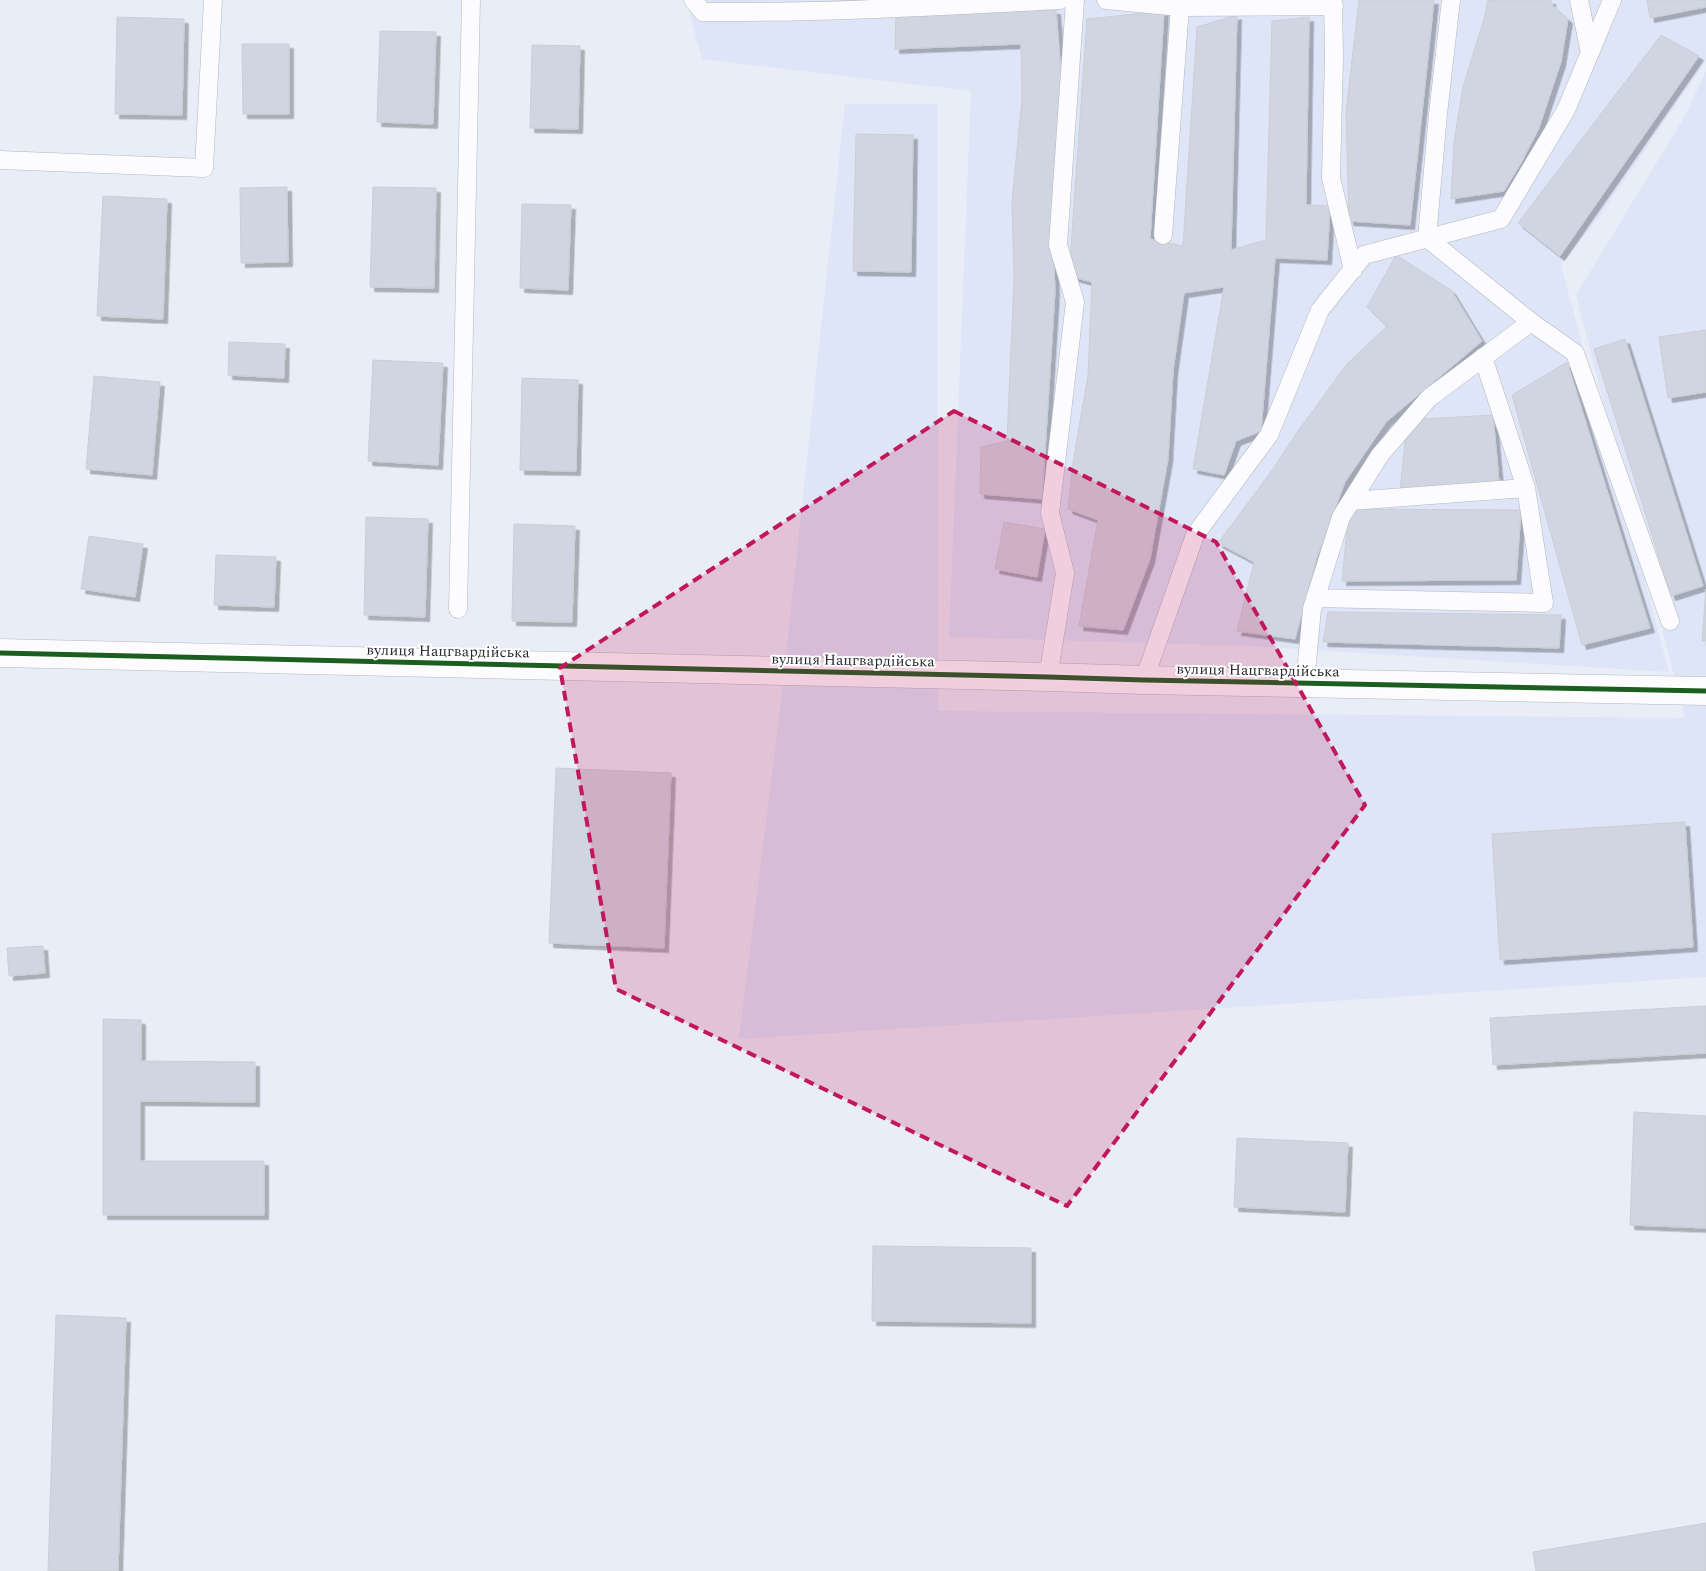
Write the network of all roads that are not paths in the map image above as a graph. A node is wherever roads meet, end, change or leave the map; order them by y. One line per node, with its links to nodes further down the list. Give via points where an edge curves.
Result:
1 (213, 0): 17 (lane, via 204,168)
2 (471, 0): 26 (lane)
3 (693, 0): 14 (lane, via 703,12)
4 (1060, 0): 10 (lane)
5 (1075, 0): 29 (lane, via 1058,245 1075,302 1050,513 1065,573)
6 (1106, 0): 11 (lane)
7 (1451, 0): 19 (lane)
8 (1579, 0): 16 (lane)
9 (1612, 0): 16 (lane)
10 (1009, 1): 13 (lane)
11 (1125, 1): 15 (lane)
12 (1333, 3): 15 (lane); 20 (lane, via 1331,178)
13 (903, 4): 14 (lane)
14 (788, 6)
15 (1180, 7): 18 (lane)
16 (1590, 53): 19 (lane, via 1566,110 1501,219)
17 (0, 160)
18 (1163, 235)
19 (1427, 238): 20 (lane, via 1364,254); 21 (lane)
20 (1353, 270): 30 (lane, via 1320,310 1269,435 1195,535)
21 (1531, 322): 22 (lane); 27 (lane, via 1575,353)
22 (1483, 357): 23 (lane); 24 (lane, via 1429,398 1380,455)
23 (1526, 488): 24 (lane); 25 (lane, via 1544,603)
24 (1351, 501): 25 (lane, via 1341,517)
25 (1315, 598): 31 (lane)
26 (458, 609)
27 (1670, 621)
28 (0, 653): 29 (street, вулиця Нацгвардійська)
29 (1048, 677): 30 (street, вулиця Нацгвардійська)
30 (1144, 680): 31 (street, вулиця Нацгвардійська)
31 (1305, 683): 32 (street, вулиця Нацгвардійська)
32 (1706, 692)

